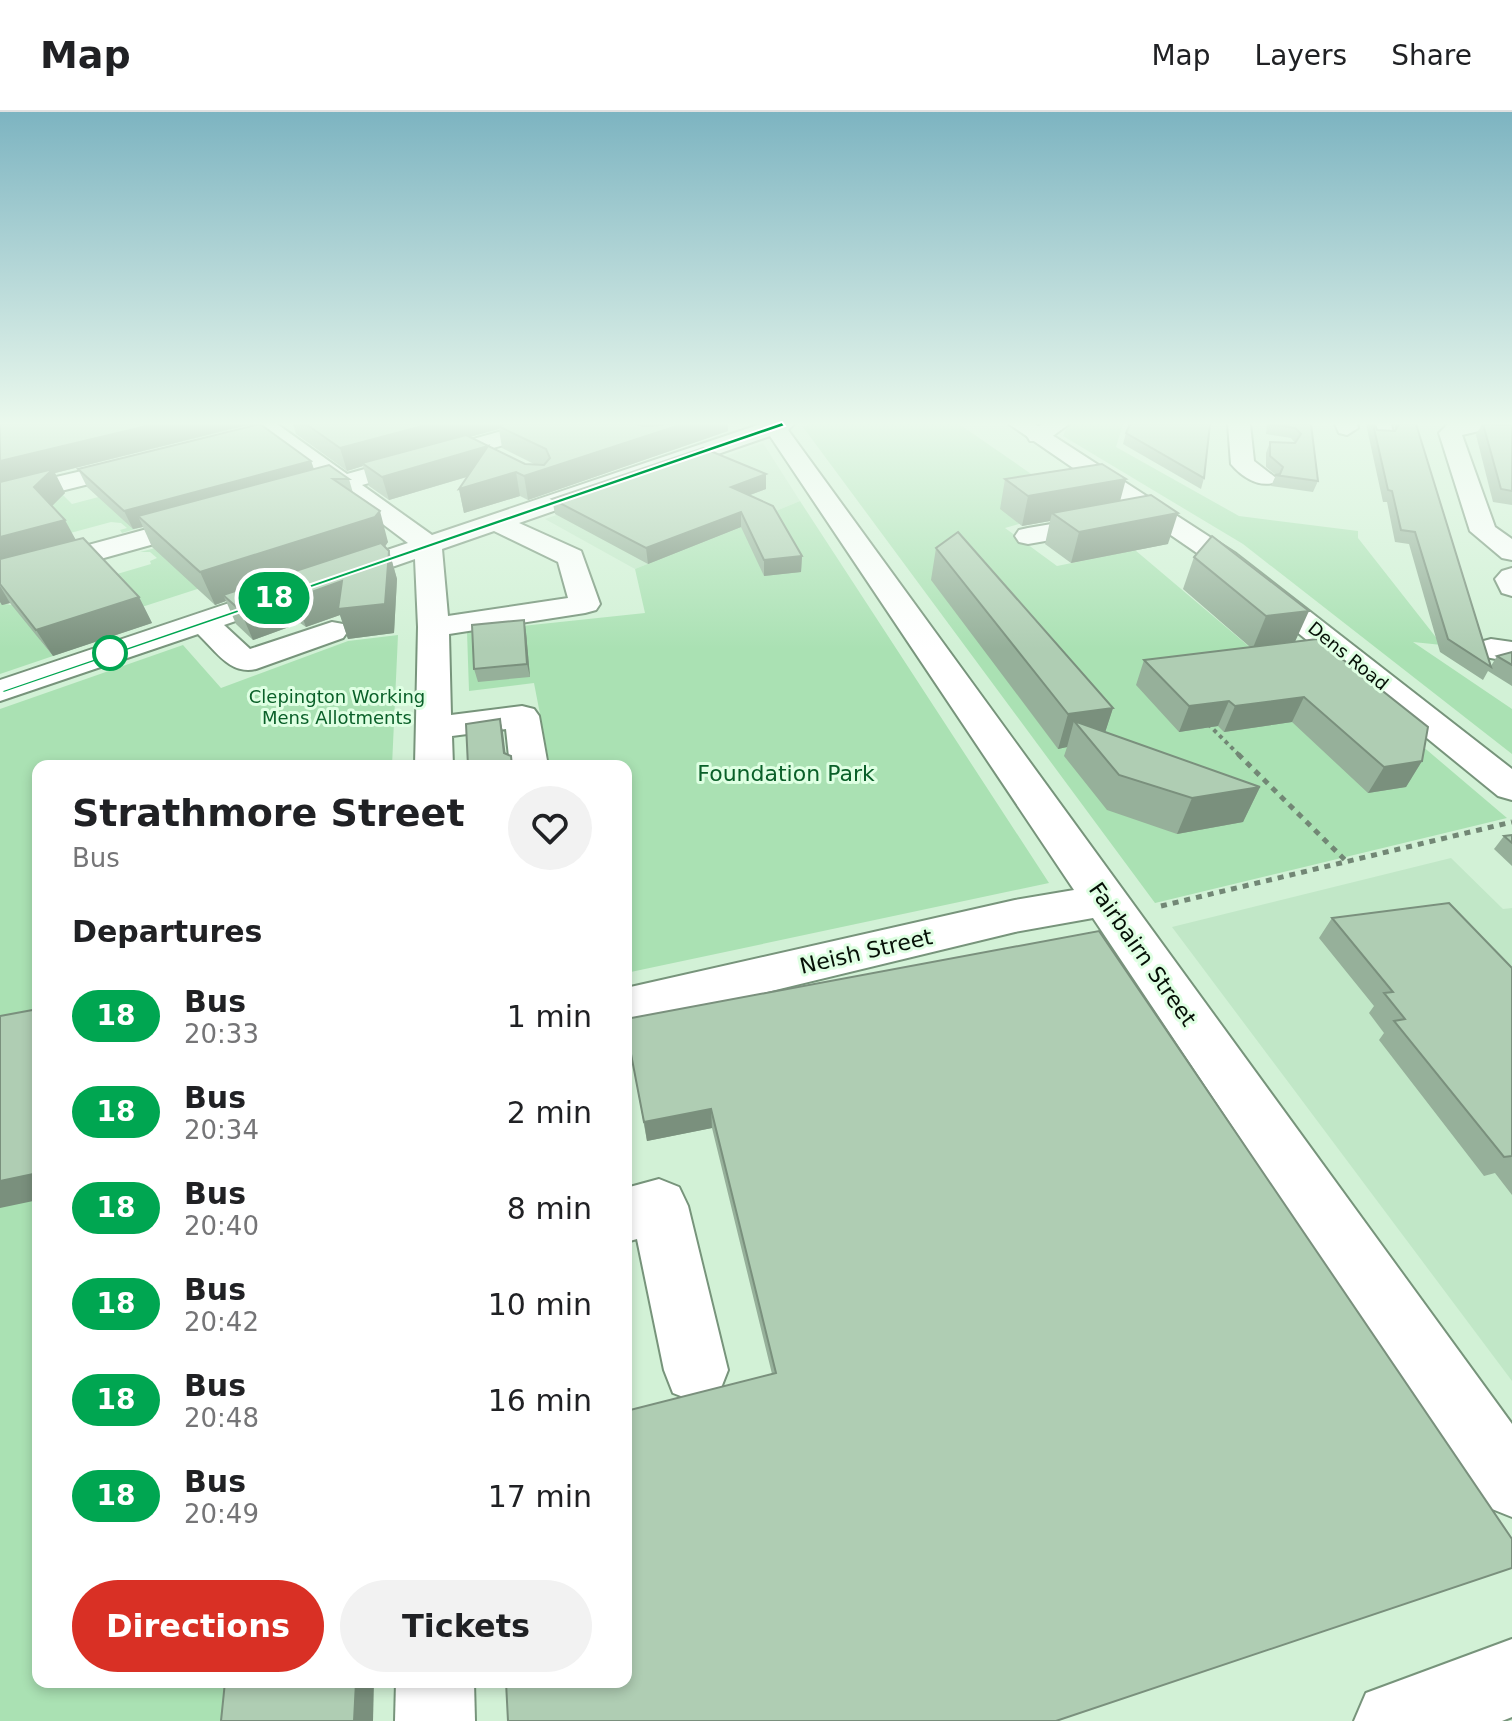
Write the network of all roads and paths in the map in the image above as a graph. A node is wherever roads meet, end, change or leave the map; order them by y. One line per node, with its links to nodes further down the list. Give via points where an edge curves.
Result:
1 (283, 499): 7 (street)
2 (367, 499): 14 (street)
3 (563, 499): 12 (street)
4 (830, 499): 29 (street, Fairbairn Street)
5 (1139, 499): 9 (street, Dens Road)
6 (1471, 499): 8 (street)
7 (269, 503)
8 (1475, 511): 10 (street); 15 (street, via 1483,531)
9 (1158, 513): 13 (street); 26 (street, Dens Road, via 1272,595)
10 (1507, 514)
11 (224, 516): 16 (street)
12 (496, 522): 14 (street); 19 (street, via 571,557 585,604)
13 (1028, 536)
14 (428, 545): 18 (street); 19 (street)
15 (1512, 558): 17 (street)
16 (0, 578)
17 (1512, 587)
18 (203, 621): 20 (street, via 245,662); 21 (street)
19 (433, 627): 23 (street)
20 (332, 631)
21 (0, 691)
22 (1208, 724): 28 (path)
23 (434, 728): 24 (street); 25 (street, via 522,716)
24 (434, 760)
25 (528, 760)
26 (1512, 788)
27 (1512, 822): 28 (path)
28 (1347, 862): 29 (path)
29 (1111, 908): 30 (street, Neish Street, via 1015,916); 33 (street, Fairbairn Street)
30 (632, 1006)
31 (632, 1213): 32 (street, via 659,1206)
32 (696, 1370)
33 (1512, 1482)
34 (1512, 1678): 37 (street)
35 (435, 1688): 36 (street)
36 (435, 1721)
37 (1394, 1721)

